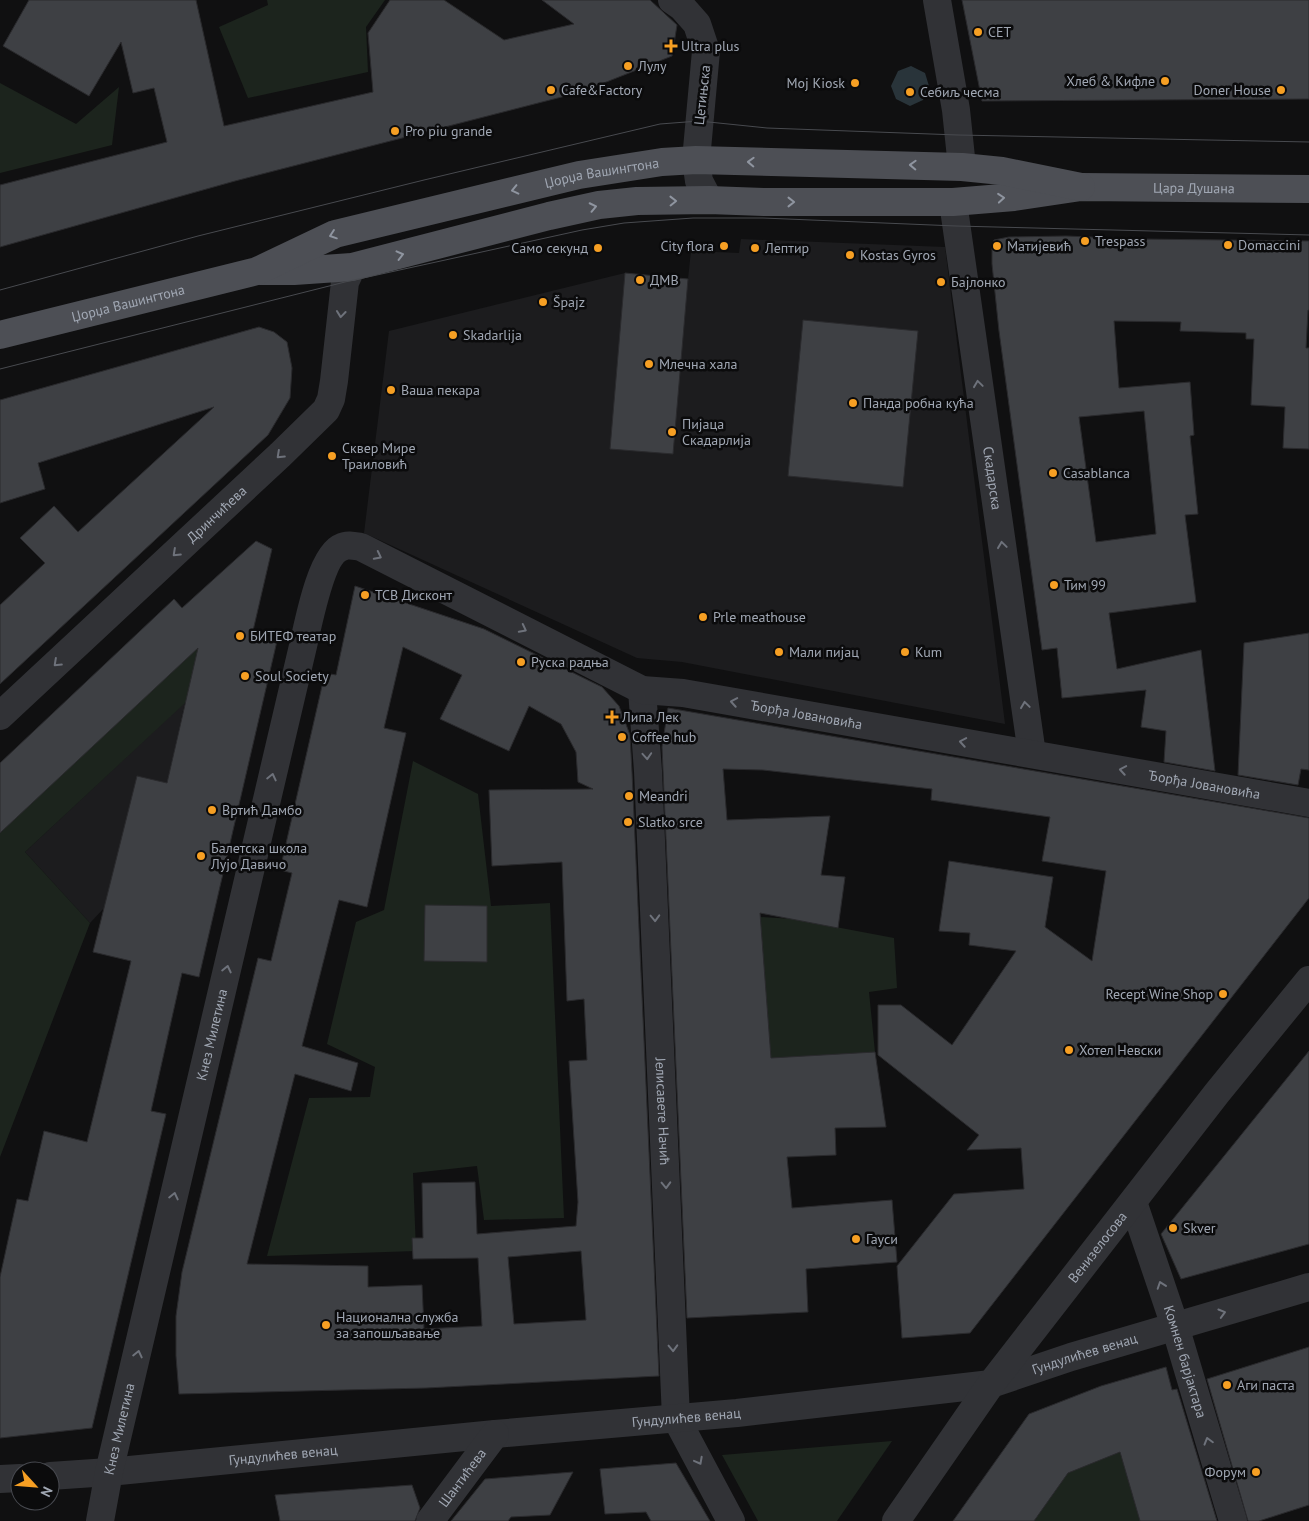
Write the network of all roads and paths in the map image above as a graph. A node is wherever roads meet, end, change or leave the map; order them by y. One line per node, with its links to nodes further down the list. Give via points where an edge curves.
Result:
1 (672, 0): 3 (street, Цетињска, via 697,24 706,51)
2 (937, 0): 4 (street, via 956,110)
3 (696, 160): 4 (main road, Џорџа Вашингтона, one-way to 3); 7 (street, Цетињска, via 699,181); 9 (main road, Џорџа Вашингтона, one-way to 9, via 579,175)
4 (962, 167): 5 (main road, Цара Душана, via 1002,170)
5 (1081, 187): 6 (main road, Цара Душана); 8 (main road, Цара Душана, one-way to 5)
6 (1309, 189)
7 (709, 200): 8 (main road, Џорџа Вашингтона, one-way to 8); 10 (main road, Џорџа Вашингтона, one-way to 7, via 599,205)
8 (953, 202): 16 (street, Скадарска, one-way to 8)
9 (414, 214): 10 (main road, via 370,236); 11 (main road, Џорџа Вашингтона, one-way to 11, via 335,234)
10 (352, 267): 11 (main road, Џорџа Вашингтона); 15 (street, Дринчићева, one-way to 15, via 344,286 334,381 326,410)
11 (257, 271): 12 (main road, Џорџа Вашингтона)
12 (0, 335)
13 (333, 553): 14 (street, Ђорђа Јовановића, one-way to 14, via 342,546 361,547); 25 (street, Кнез Милетина, one-way to 13, via 303,646 325,567)
14 (642, 690): 16 (street, Ђорђа Јовановића, one-way to 14, via 683,693); 23 (street, Јелисавете Начић, one-way to 23)
15 (0, 716)
16 (1032, 754): 17 (street, Ђорђа Јовановића, one-way to 16)
17 (1309, 803)
18 (1309, 980): 19 (street, Венизелосова)
19 (1133, 1202): 21 (street, Комнен барјактара, one-way to 19); 22 (street, Венизелосова)
20 (1309, 1287): 21 (street, Гундулићев венац, one-way to 20)
21 (1175, 1326): 22 (street, Гундулићев венац); 31 (street, Комнен барјактара, one-way to 21)
22 (991, 1384): 23 (street, Гундулићев венац); 30 (street, Венизелосова)
23 (676, 1418): 24 (street, Гундулићев венац); 29 (street, Јелисавете Начић, one-way to 29)
24 (495, 1434): 25 (street, Гундулићев венац); 28 (street, Шантићева)
25 (109, 1472): 26 (street, Гундулићев венац); 27 (street, Кнез Милетина)
26 (60, 1475)
27 (100, 1521)
28 (430, 1521)
29 (731, 1521)
30 (896, 1521)
31 (1232, 1521)

